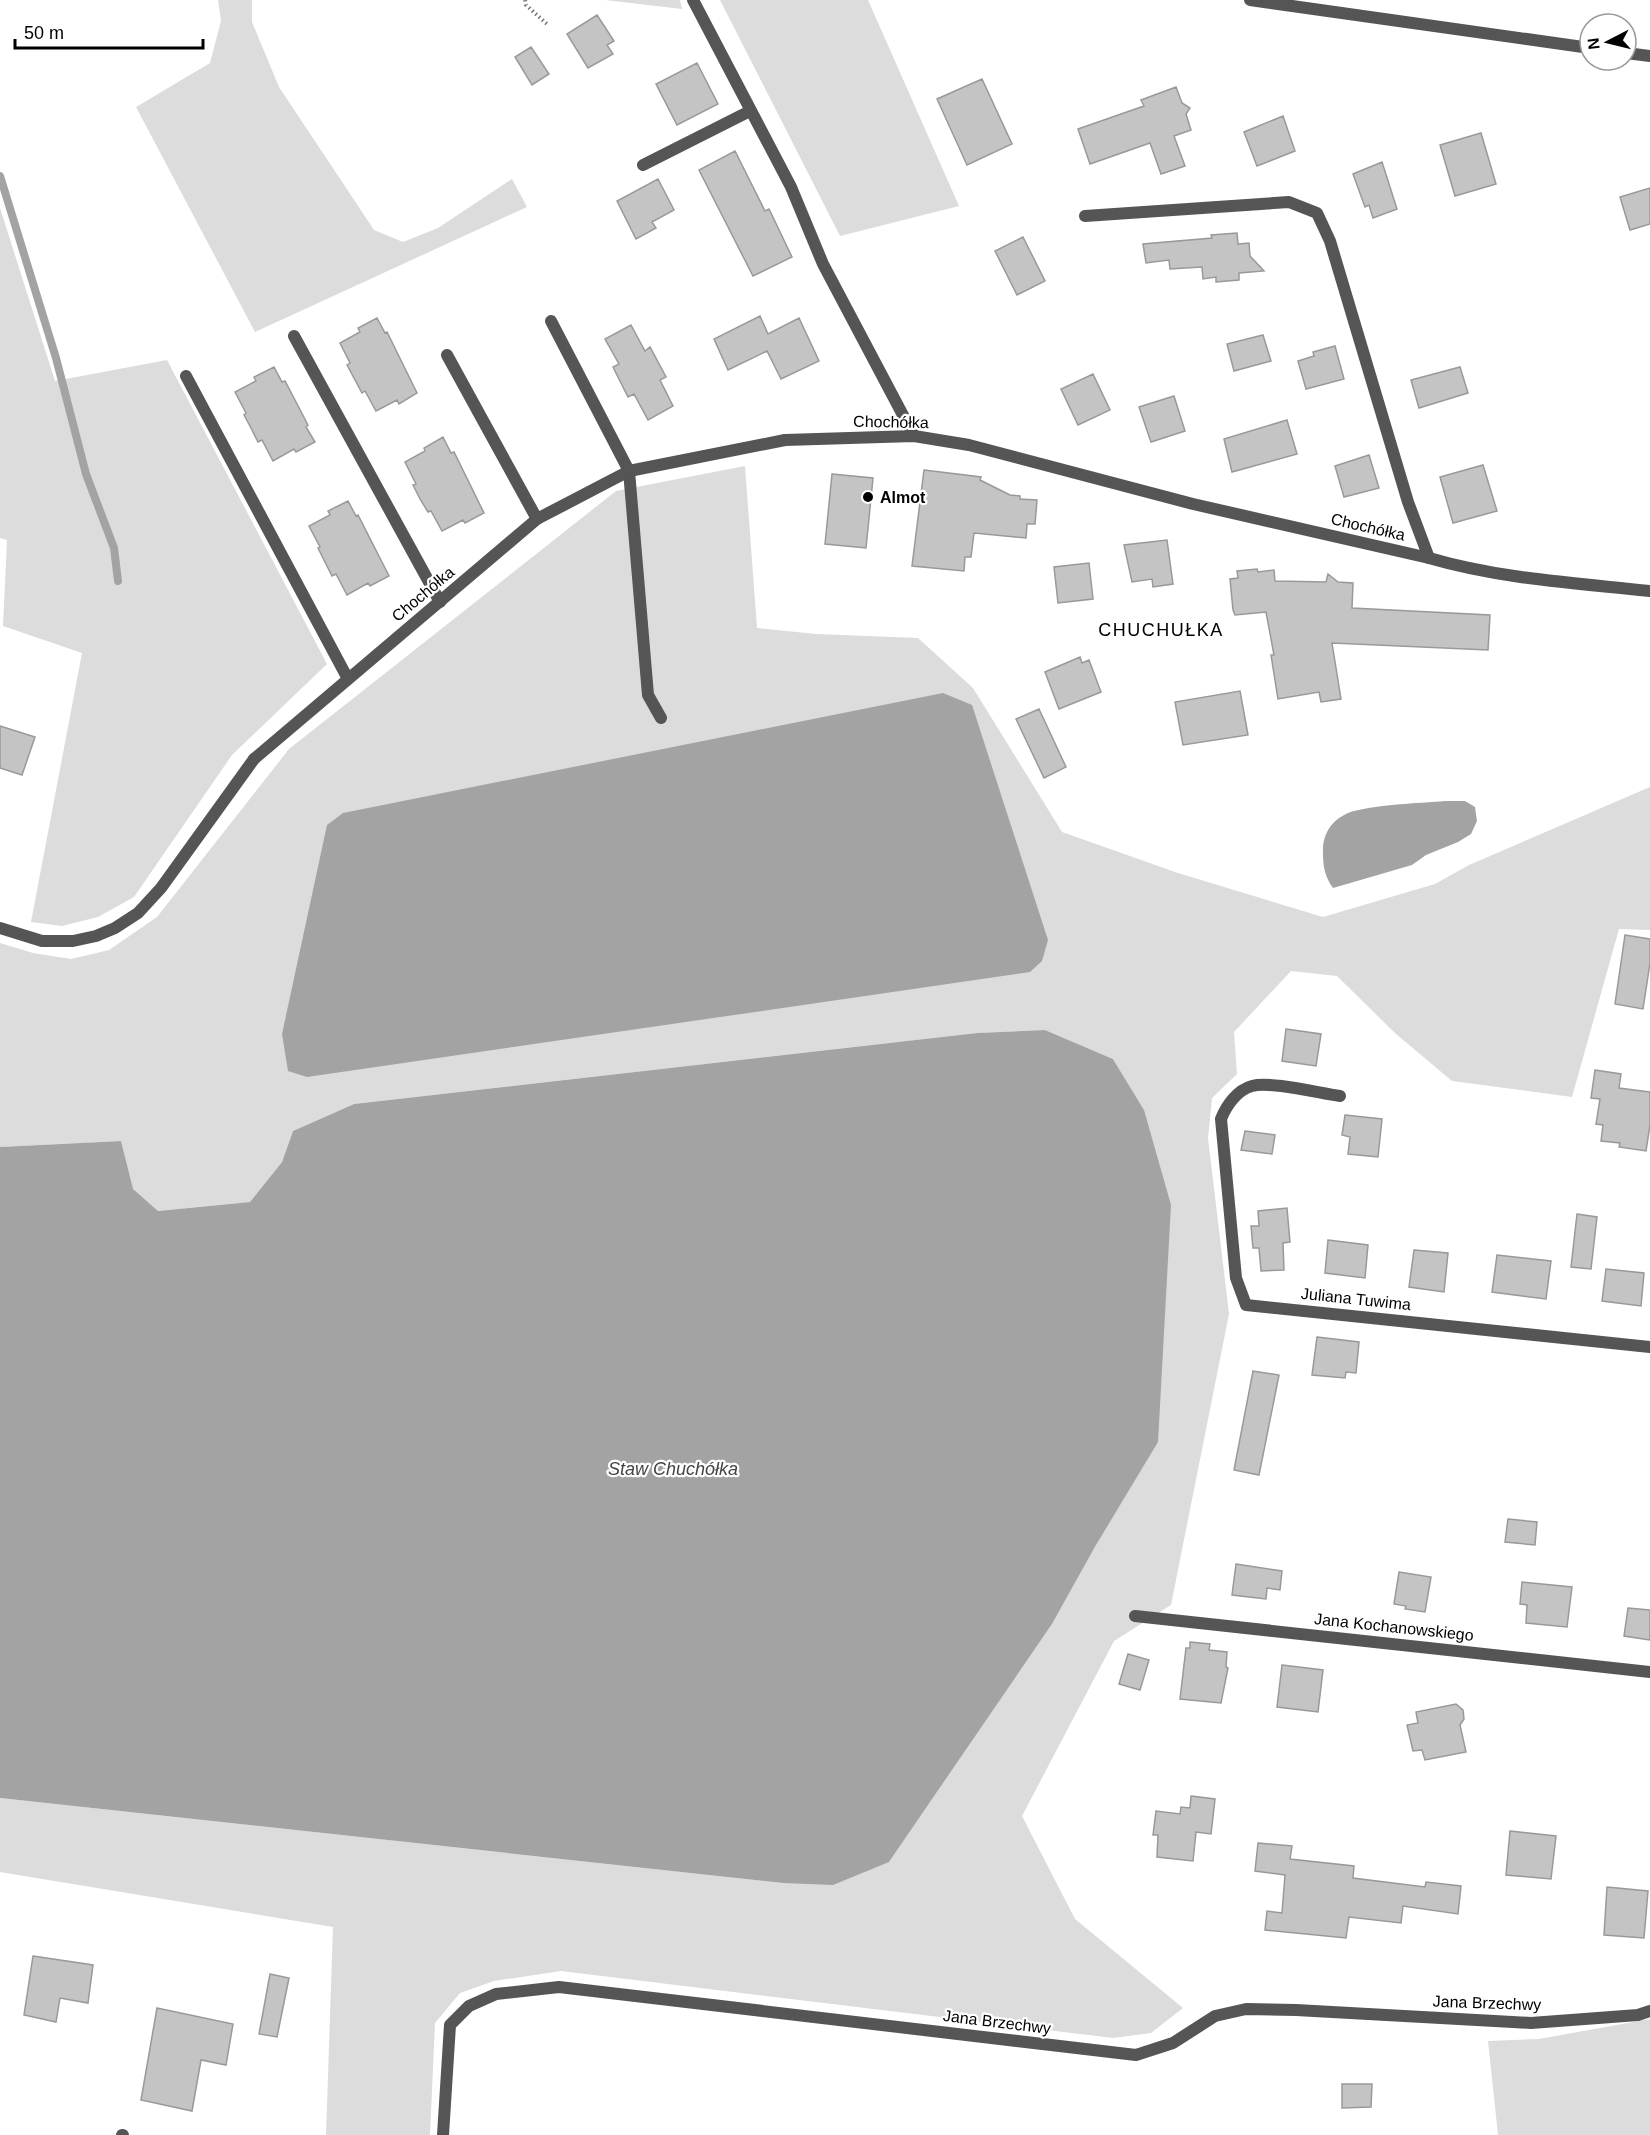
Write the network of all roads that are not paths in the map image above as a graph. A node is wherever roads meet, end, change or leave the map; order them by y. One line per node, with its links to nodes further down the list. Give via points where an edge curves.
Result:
1 (693, 0): 4 (street)
2 (1250, 0): 3 (street)
3 (1578, 46)
4 (750, 111): 5 (street); 11 (street, via 791,187 823,264)
5 (643, 165)
6 (1086, 216): 14 (street, via 1289,202 1317,213 1330,241 1408,502)
7 (551, 321): 12 (street)
8 (294, 336): 16 (street)
9 (447, 355): 13 (street)
10 (186, 376): 17 (street)
11 (914, 436): 12 (street, Chochółka, via 784,440); 14 (street, Chochółka, via 969,445 1193,504)
12 (629, 471): 13 (street, Chochółka); 18 (street, via 648,695)
13 (537, 519): 16 (street, Chochółka)
14 (1430, 558): 15 (street, Chochółka, via 1463,568 1530,579)
15 (1650, 591)
16 (440, 602): 17 (street, Chochółka)
17 (348, 679): 19 (street, Chochółka, via 254,759 161,888 138,913 115,928 73,941 42,942)
18 (662, 718)
19 (0, 928)
20 (1340, 1096): 21 (street, Juliana Tuwima, via 1263,1084 1250,1086 1226,1106 1221,1119 1236,1278 1246,1305)
21 (1650, 1347)
22 (1135, 1616): 23 (street, Jana Kochanowskiego)
23 (1650, 1672)
24 (1650, 2011): 25 (street, Jana Brzechwy, via 1531,2023 1246,2009 1215,2016 1173,2043 1136,2055 559,1987 496,1994 469,2006 450,2025)
25 (443, 2135)

